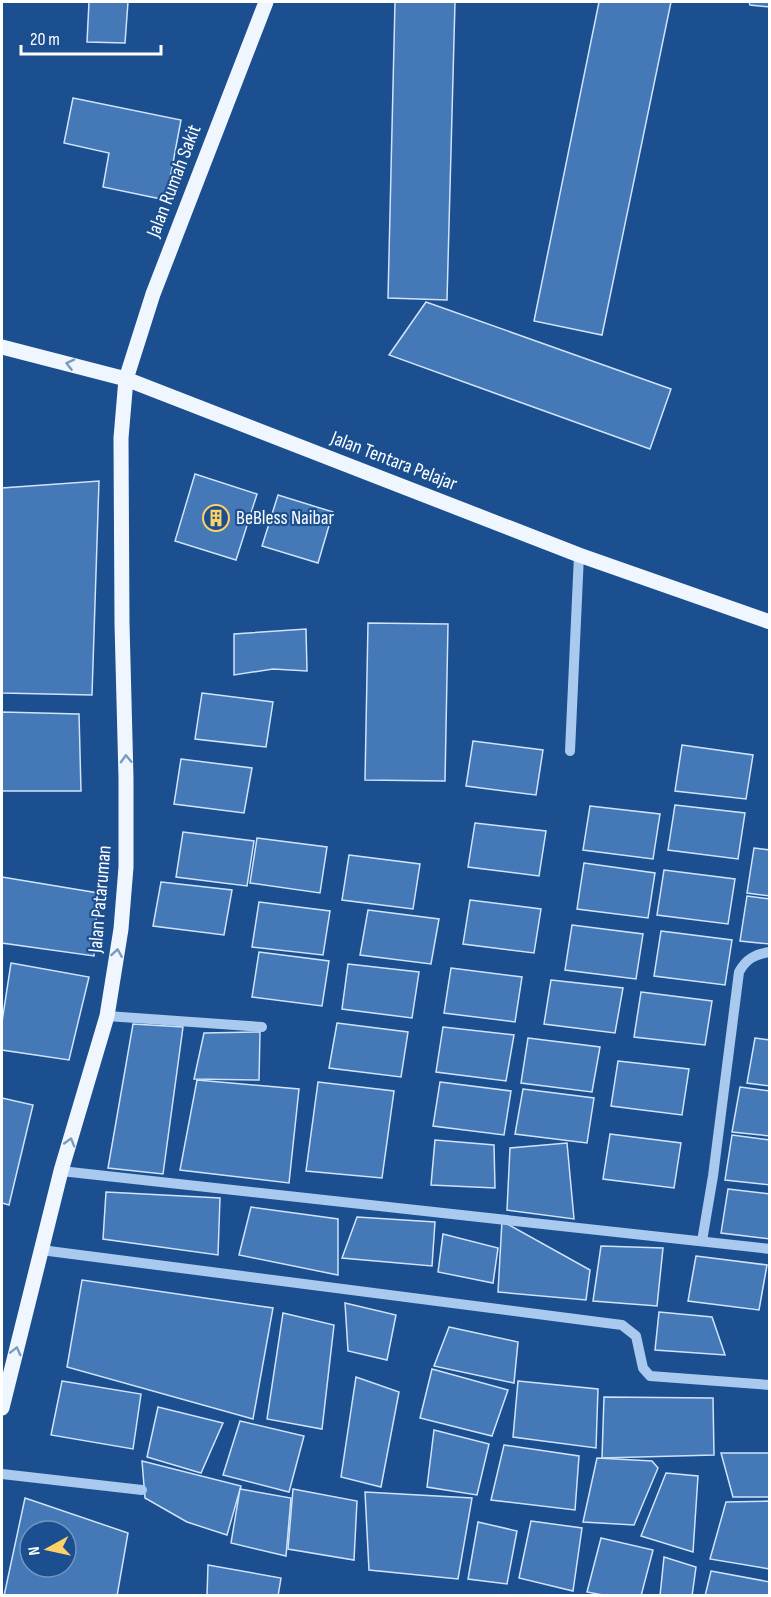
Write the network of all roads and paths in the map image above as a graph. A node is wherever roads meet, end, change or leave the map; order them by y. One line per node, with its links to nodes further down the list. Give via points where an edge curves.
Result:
1 (266, 2): 3 (main road, Jalan Rumah Sakit, via 153,294)
2 (2, 347): 3 (main road, Jalan Tentara Pelajar, one-way to 2)
3 (126, 379): 4 (main road, Jalan Tentara Pelajar); 8 (main road, Jalan Pataruman, one-way to 3, via 121,929 126,867 121,438)
4 (579, 555): 5 (main road, Jalan Tentara Pelajar); 6 (street)
5 (770, 622)
6 (570, 751)
7 (770, 952): 11 (street, via 748,959 740,972)
8 (106, 1016): 9 (street); 10 (main road, Jalan Pataruman, one-way to 8)
9 (262, 1027)
10 (61, 1171): 11 (street); 13 (main road, Jalan Pataruman)
11 (702, 1242): 12 (street)
12 (770, 1249)
13 (41, 1250): 14 (street, via 622,1325 636,1336 643,1368 650,1376); 15 (main road, Jalan Pataruman, one-way to 13)
14 (770, 1385)
15 (2, 1408)
16 (2, 1474): 17 (street)
17 (142, 1490)

